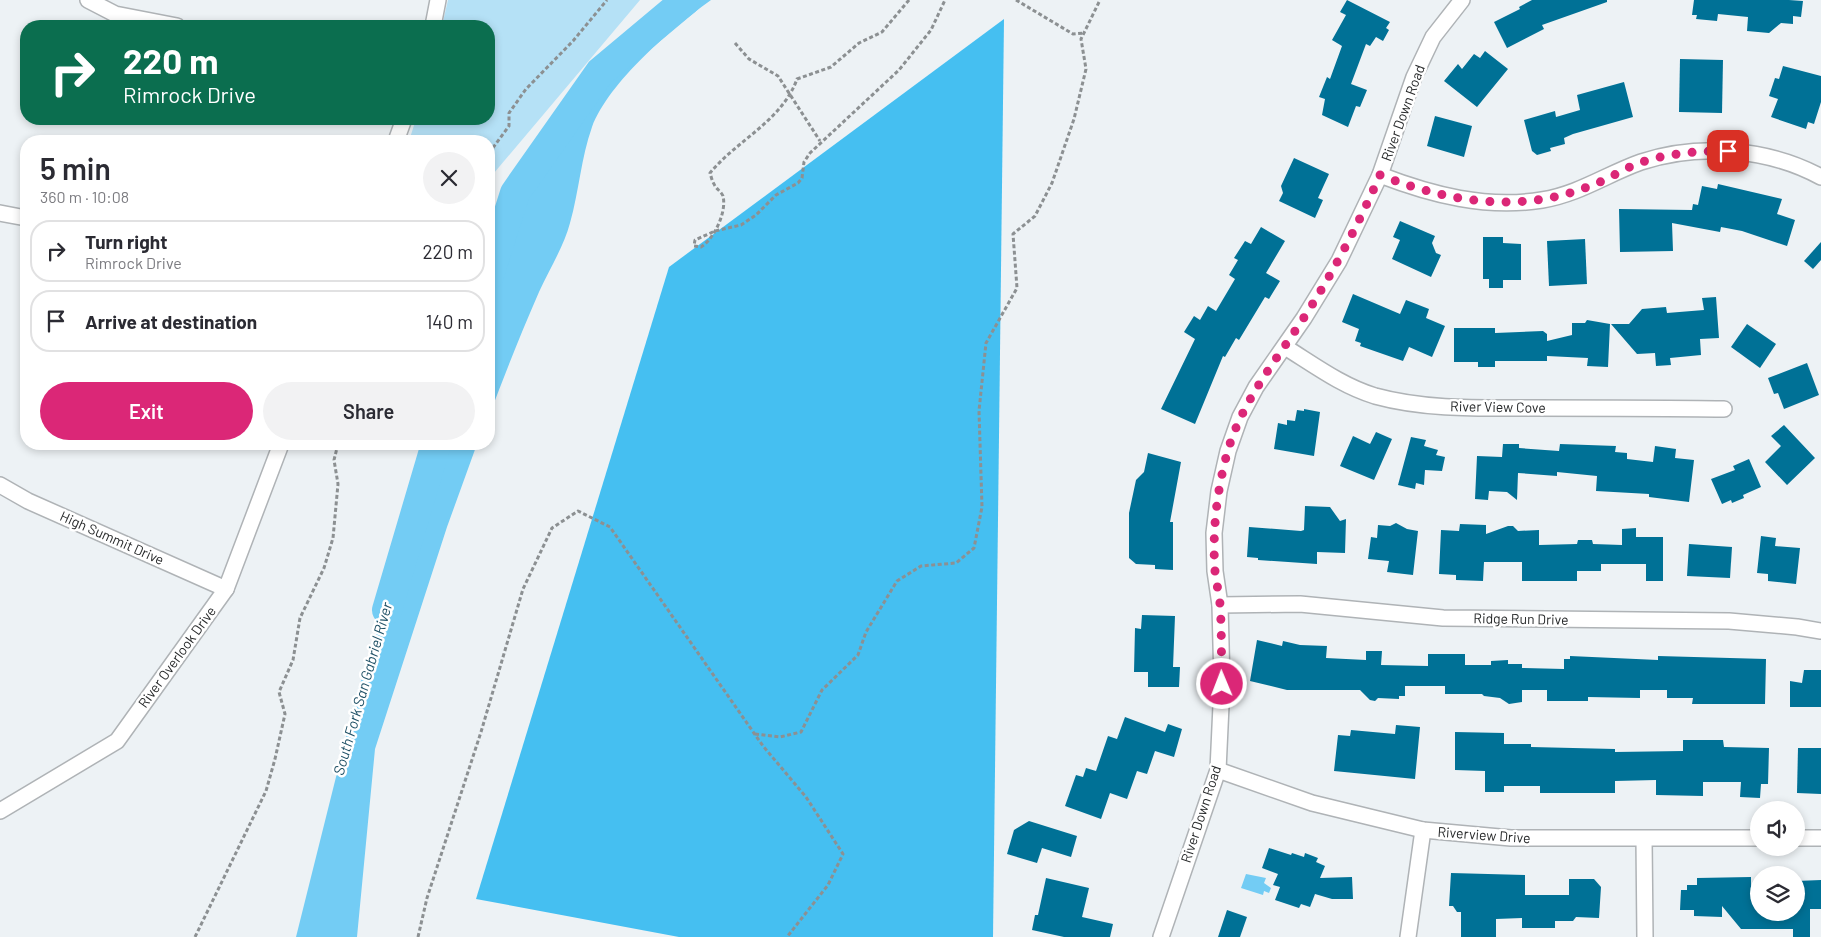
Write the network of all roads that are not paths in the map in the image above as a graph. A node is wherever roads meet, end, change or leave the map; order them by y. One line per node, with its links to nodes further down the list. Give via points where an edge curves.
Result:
1 (88, 0): 4 (street, via 115,14)
2 (438, 0): 5 (street)
3 (1462, 0): 6 (street, River Down Road, via 1433,37 1414,77)
4 (146, 20)
5 (433, 20)
6 (1380, 175): 7 (street, via 1414,188 1491,203 1543,200 1590,186 1640,162 1688,152 1728,151 1773,159); 10 (street, River Down Road, via 1339,260)
7 (1821, 177)
8 (0, 213): 9 (street)
9 (20, 217)
10 (1285, 346): 11 (street, River View Cove, via 1348,385 1374,396 1413,404 1467,408); 15 (street, River Down Road, via 1256,387 1228,451 1214,533)
11 (1724, 409)
12 (279, 450): 14 (street, River Overlook Drive)
13 (0, 485): 14 (street, High Summit Drive, via 28,501)
14 (226, 589): 18 (street, River Overlook Drive, via 117,741)
15 (1220, 605): 16 (street, Ridge Run Drive, via 1300,604 1443,618 1729,621); 17 (street, River Down Road, via 1222,703)
16 (1821, 631)
17 (1218, 770): 19 (street, Riverview Drive, via 1312,804); 24 (street, River Down Road)
18 (0, 811)
19 (1423, 830): 23 (street, Riverview Drive, via 1511,838); 25 (street)
20 (1750, 838): 23 (street, Riverview Drive)
21 (1805, 838): 22 (street)
22 (1821, 838)
23 (1644, 839): 26 (street)
24 (1161, 937)
25 (1408, 937)
26 (1645, 937)

